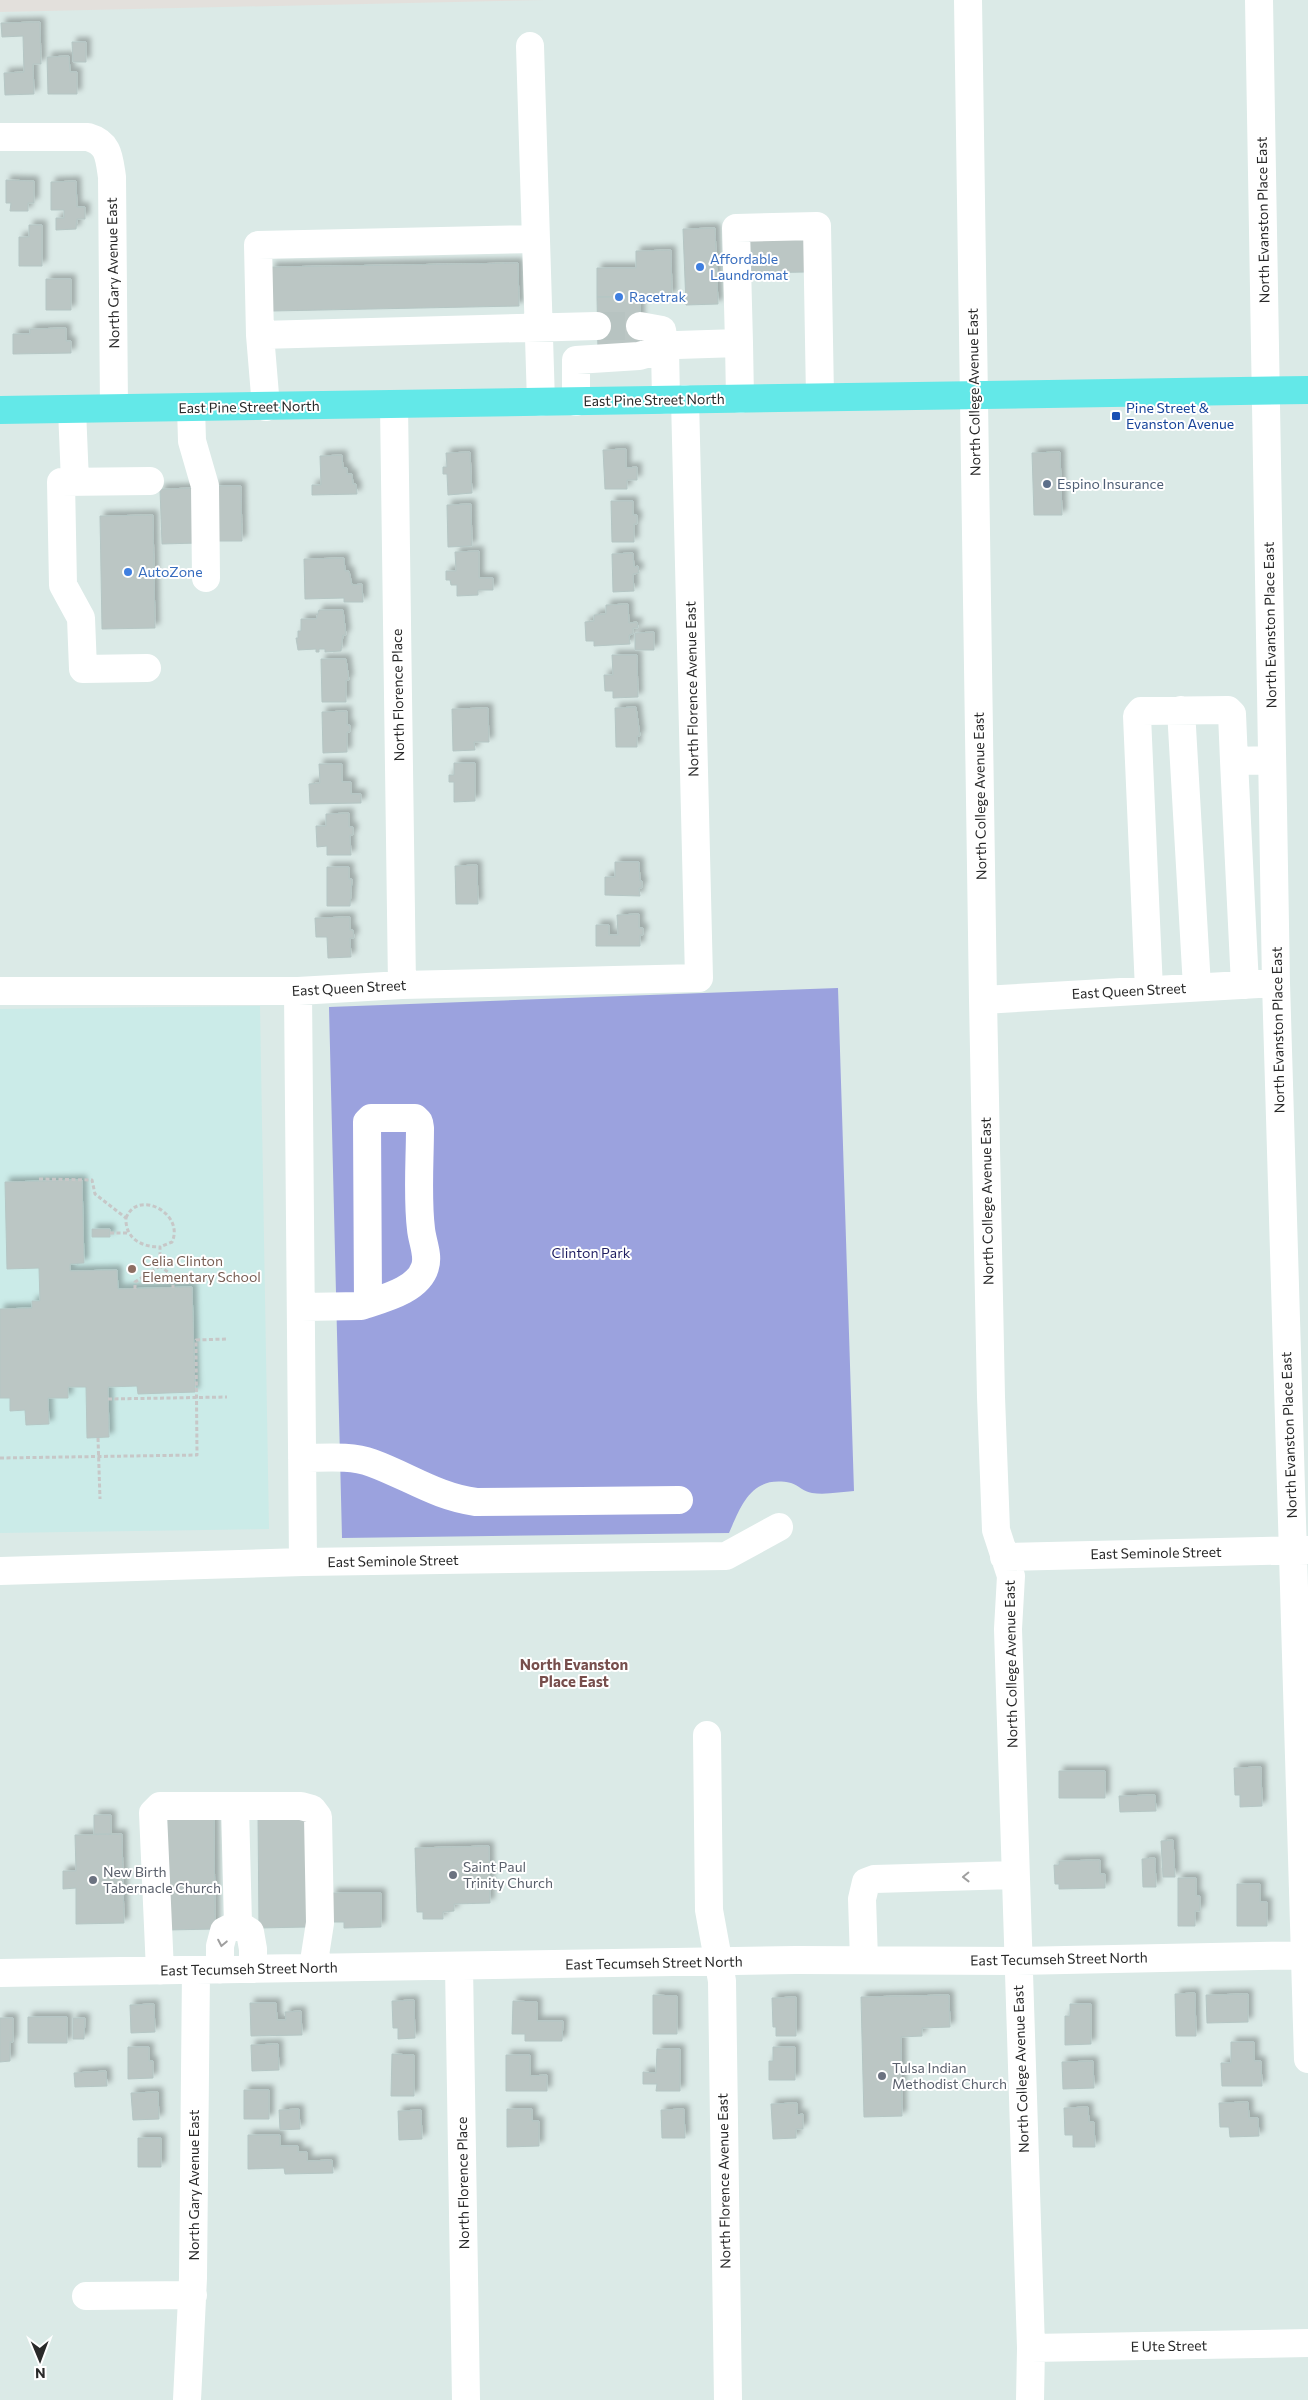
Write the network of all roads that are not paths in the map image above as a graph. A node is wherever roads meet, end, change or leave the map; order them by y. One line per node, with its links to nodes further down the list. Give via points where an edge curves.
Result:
1 (968, 0): 14 (street, North College Avenue East)
2 (1259, 0): 13 (street, North Evanston Place East)
3 (530, 46): 5 (street)
4 (0, 137): 22 (street, North Gary Avenue East, via 69,136 99,141 106,151 112,177)
5 (536, 239): 6 (street); 8 (street, via 258,245)
6 (539, 326): 8 (street); 11 (street, via 586,326); 18 (street)
7 (640, 326): 10 (street, via 662,330)
8 (260, 336): 21 (street)
9 (739, 343): 10 (street); 15 (street, via 736,228 817,226); 16 (street)
10 (665, 348): 11 (street, via 639,356); 17 (street, North Florence Avenue East)
11 (576, 360): 19 (street)
12 (1308, 390): 13 (main road, East Pine Street North)
13 (1266, 391): 14 (main road, East Pine Street North); 31 (street, North Evanston Place East)
14 (974, 394): 15 (main road, East Pine Street North); 41 (street, North College Avenue East)
15 (820, 397): 16 (main road, East Pine Street North)
16 (740, 398): 17 (main road, East Pine Street North)
17 (676, 400): 19 (main road, East Pine Street North); 33 (street, North Florence Avenue East)
18 (541, 402): 19 (main road, East Pine Street North); 20 (main road, East Pine Street North)
19 (576, 402)
20 (394, 405): 21 (main road, East Pine Street North); 35 (street, North Florence Place)
21 (266, 407): 23 (main road, East Pine Street North)
22 (114, 408): 23 (main road, East Pine Street North); 24 (main road, East Pine Street North)
23 (191, 408): 28 (street, via 192,441 205,486)
24 (72, 409): 25 (main road, East Pine Street North); 27 (street)
25 (0, 410)
26 (150, 480): 27 (street)
27 (75, 482): 29 (street, via 61,482 64,585 81,618 83,669)
28 (206, 578)
29 (147, 668)
30 (1181, 710): 32 (street, via 1228,710 1232,714); 37 (street); 38 (street, via 1141,711 1137,716)
31 (1272, 760): 32 (street); 34 (street, North Evanston Place East)
32 (1234, 761): 36 (street)
33 (699, 978): 35 (street, East Queen Street)
34 (1276, 983): 36 (street, East Queen Street); 47 (street, North Evanston Place East)
35 (402, 985): 39 (street, East Queen Street)
36 (1245, 985): 37 (street, East Queen Street)
37 (1197, 988): 38 (street, East Queen Street)
38 (1149, 990): 41 (street, East Queen Street)
39 (298, 991): 40 (street, East Queen Street); 43 (street)
40 (0, 992)
41 (983, 1000): 48 (street, North College Avenue East, via 996,1530)
42 (368, 1303): 42 (street, via 395,1294 416,1281 425,1267 426,1253 420,1228 420,1128 415,1118 371,1118 366,1128); 43 (street, via 361,1306)
43 (301, 1307): 44 (street)
44 (302, 1458): 45 (street, via 351,1458 371,1462 462,1500); 49 (street)
45 (679, 1500)
46 (779, 1527): 49 (street, East Seminole Street, via 726,1556)
47 (1300, 1550): 48 (street, East Seminole Street); 55 (street, North Evanston Place East)
48 (1004, 1557): 53 (street, North College Avenue East, via 1011,1576 1008,1629)
49 (303, 1562): 50 (street, East Seminole Street)
50 (0, 1571)
51 (707, 1735): 58 (street, North Florence Avenue East, via 709,1910)
52 (235, 1807): 54 (street); 60 (street, via 301,1806 312,1809 318,1817 320,1923); 63 (street, via 160,1806 153,1813)
53 (1015, 1875): 56 (street, one-way to 56, via 874,1879 866,1882 862,1899); 57 (street, North College Avenue East)
54 (238, 1924): 61 (street, via 250,1932); 62 (street, North Gary Avenue East, one-way to 62, via 224,1932)
55 (1307, 1955): 57 (street, East Tecumseh Street North); 65 (street, North Evanston Place East)
56 (864, 1960): 57 (street, East Tecumseh Street North); 58 (street, East Tecumseh Street North)
57 (1017, 1960): 69 (street, North College Avenue East)
58 (717, 1962): 59 (street, East Tecumseh Street North); 72 (street, North Florence Avenue East, via 722,1981)
59 (459, 1966): 60 (street, East Tecumseh Street North); 71 (street, North Florence Place)
60 (313, 1968): 61 (street, East Tecumseh Street North)
61 (253, 1969): 62 (street, East Tecumseh Street North)
62 (208, 1970): 63 (street, East Tecumseh Street North); 66 (street, North Gary Avenue East)
63 (160, 1971): 64 (street, East Tecumseh Street North)
64 (0, 1973)
65 (1308, 2059)
66 (193, 2294): 67 (street); 70 (street, North Gary Avenue East)
67 (86, 2296)
68 (1308, 2343): 69 (street, E Ute Street)
69 (1031, 2348): 73 (street, North College Avenue East)
70 (187, 2400)
71 (466, 2400)
72 (728, 2400)
73 (1030, 2400)

